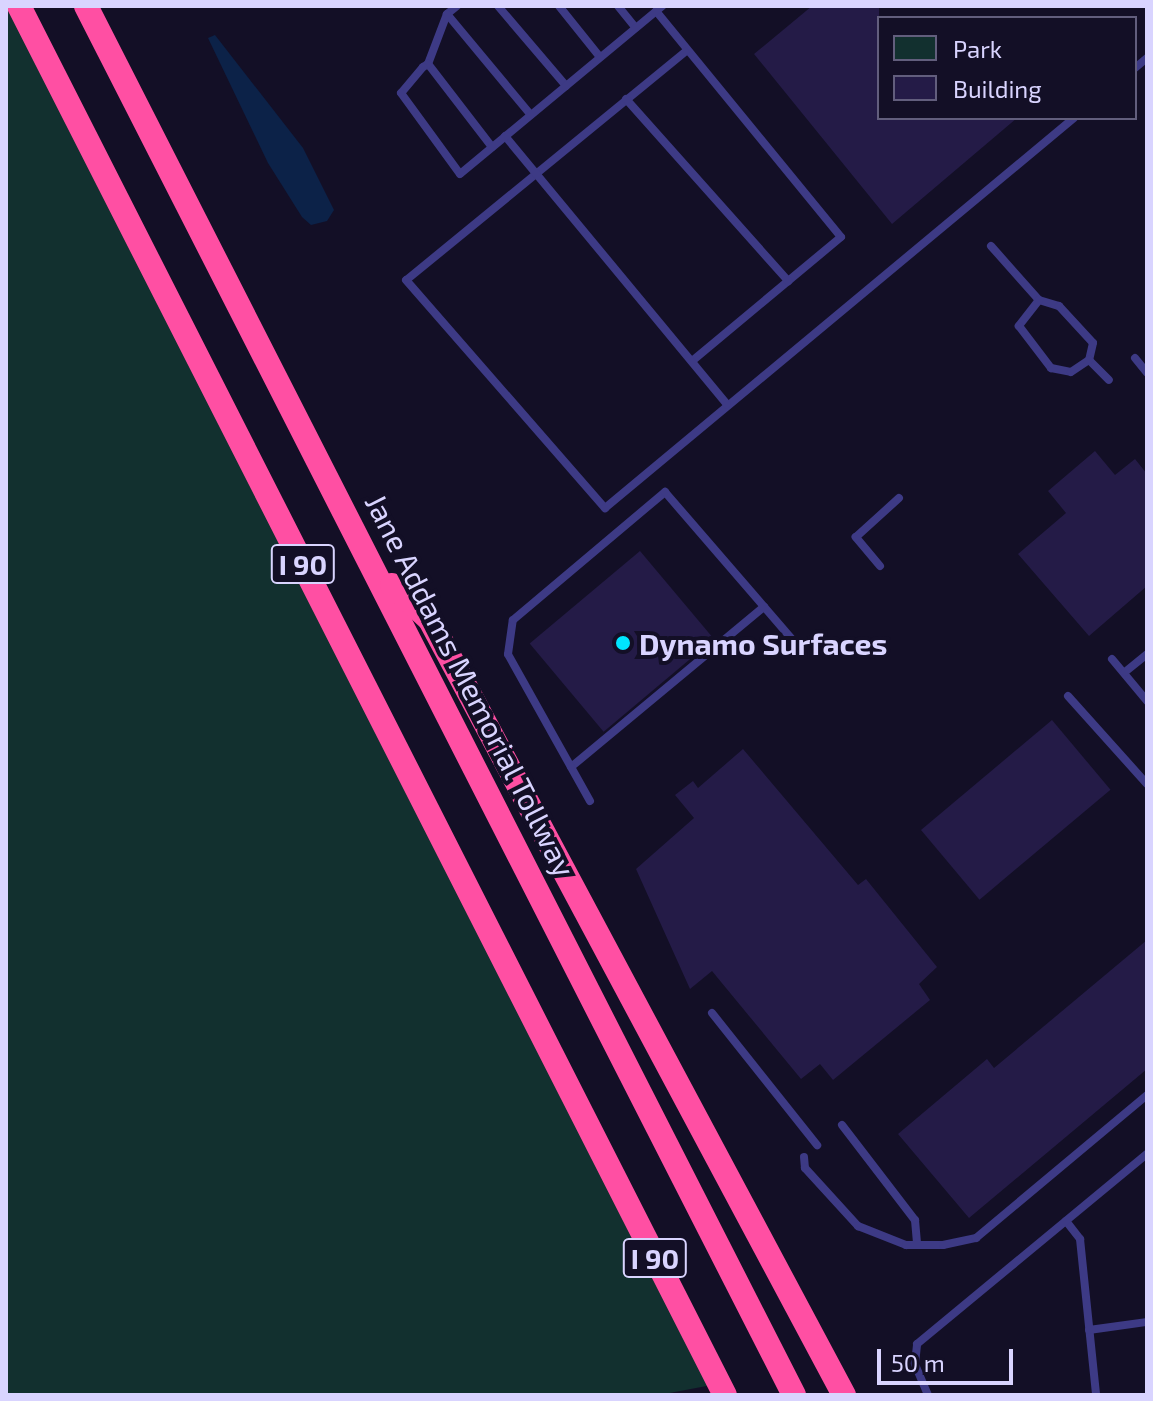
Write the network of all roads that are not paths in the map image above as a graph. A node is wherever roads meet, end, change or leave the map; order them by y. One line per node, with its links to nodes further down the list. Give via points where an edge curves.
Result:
1 (19, 6): 52 (highway, I 90)
2 (86, 6): 31 (highway, Jane Addams Memorial Tollway / I 90)
3 (457, 6): 8 (lane)
4 (498, 6): 13 (lane)
5 (559, 6): 11 (lane)
6 (618, 6): 9 (lane)
7 (659, 9): 9 (lane); 10 (lane)
8 (447, 14): 12 (lane); 15 (lane)
9 (636, 28): 11 (lane)
10 (685, 52): 14 (lane); 21 (lane, via 841,237)
11 (600, 57): 13 (lane)
12 (428, 64): 18 (lane); 18 (lane, via 401,93 460,174)
13 (566, 86): 15 (lane)
14 (626, 99): 19 (lane); 21 (lane)
15 (531, 115): 17 (lane)
16 (1072, 120): 28 (lane)
17 (505, 136): 18 (lane); 19 (lane)
18 (492, 147)
19 (534, 172): 25 (lane); 28 (lane, via 406,280 605,508)
20 (991, 246): 22 (lane)
21 (788, 281): 25 (lane)
22 (1039, 300): 24 (lane, via 1059,306 1093,343); 24 (lane, via 1019,326 1051,368 1071,372)
23 (1135, 358): 26 (lane)
24 (1089, 360): 27 (lane)
25 (692, 361): 28 (lane)
26 (1147, 373)
27 (1109, 380)
28 (727, 404)
29 (899, 498): 30 (lane, via 856,537)
30 (880, 566)
31 (378, 572): 53 (highway, Jane Addams Memorial Tollway / I 90); 54 (highway, via 430,620)
32 (764, 607): 33 (lane); 39 (lane); 39 (lane, via 665,492 513,620 508,654)
33 (791, 638)
34 (1147, 654): 36 (lane)
35 (1112, 659): 36 (lane)
36 (1125, 672): 38 (lane)
37 (1068, 696): 40 (lane)
38 (1147, 701)
39 (571, 767): 41 (lane)
40 (1147, 784)
41 (590, 801)
42 (712, 1013): 45 (lane)
43 (1147, 1095): 49 (lane, via 976,1238)
44 (842, 1125): 49 (lane, via 915,1220)
45 (817, 1145)
46 (1147, 1154): 48 (lane)
47 (804, 1157): 49 (lane, via 805,1168 858,1226)
48 (1066, 1221): 51 (lane, via 1080,1239); 55 (lane, via 917,1344 915,1364)
49 (917, 1245)
50 (1147, 1322): 51 (lane)
51 (1089, 1330): 56 (lane)
52 (725, 1395)
53 (794, 1395)
54 (844, 1395)
55 (928, 1395)
56 (1096, 1395)

